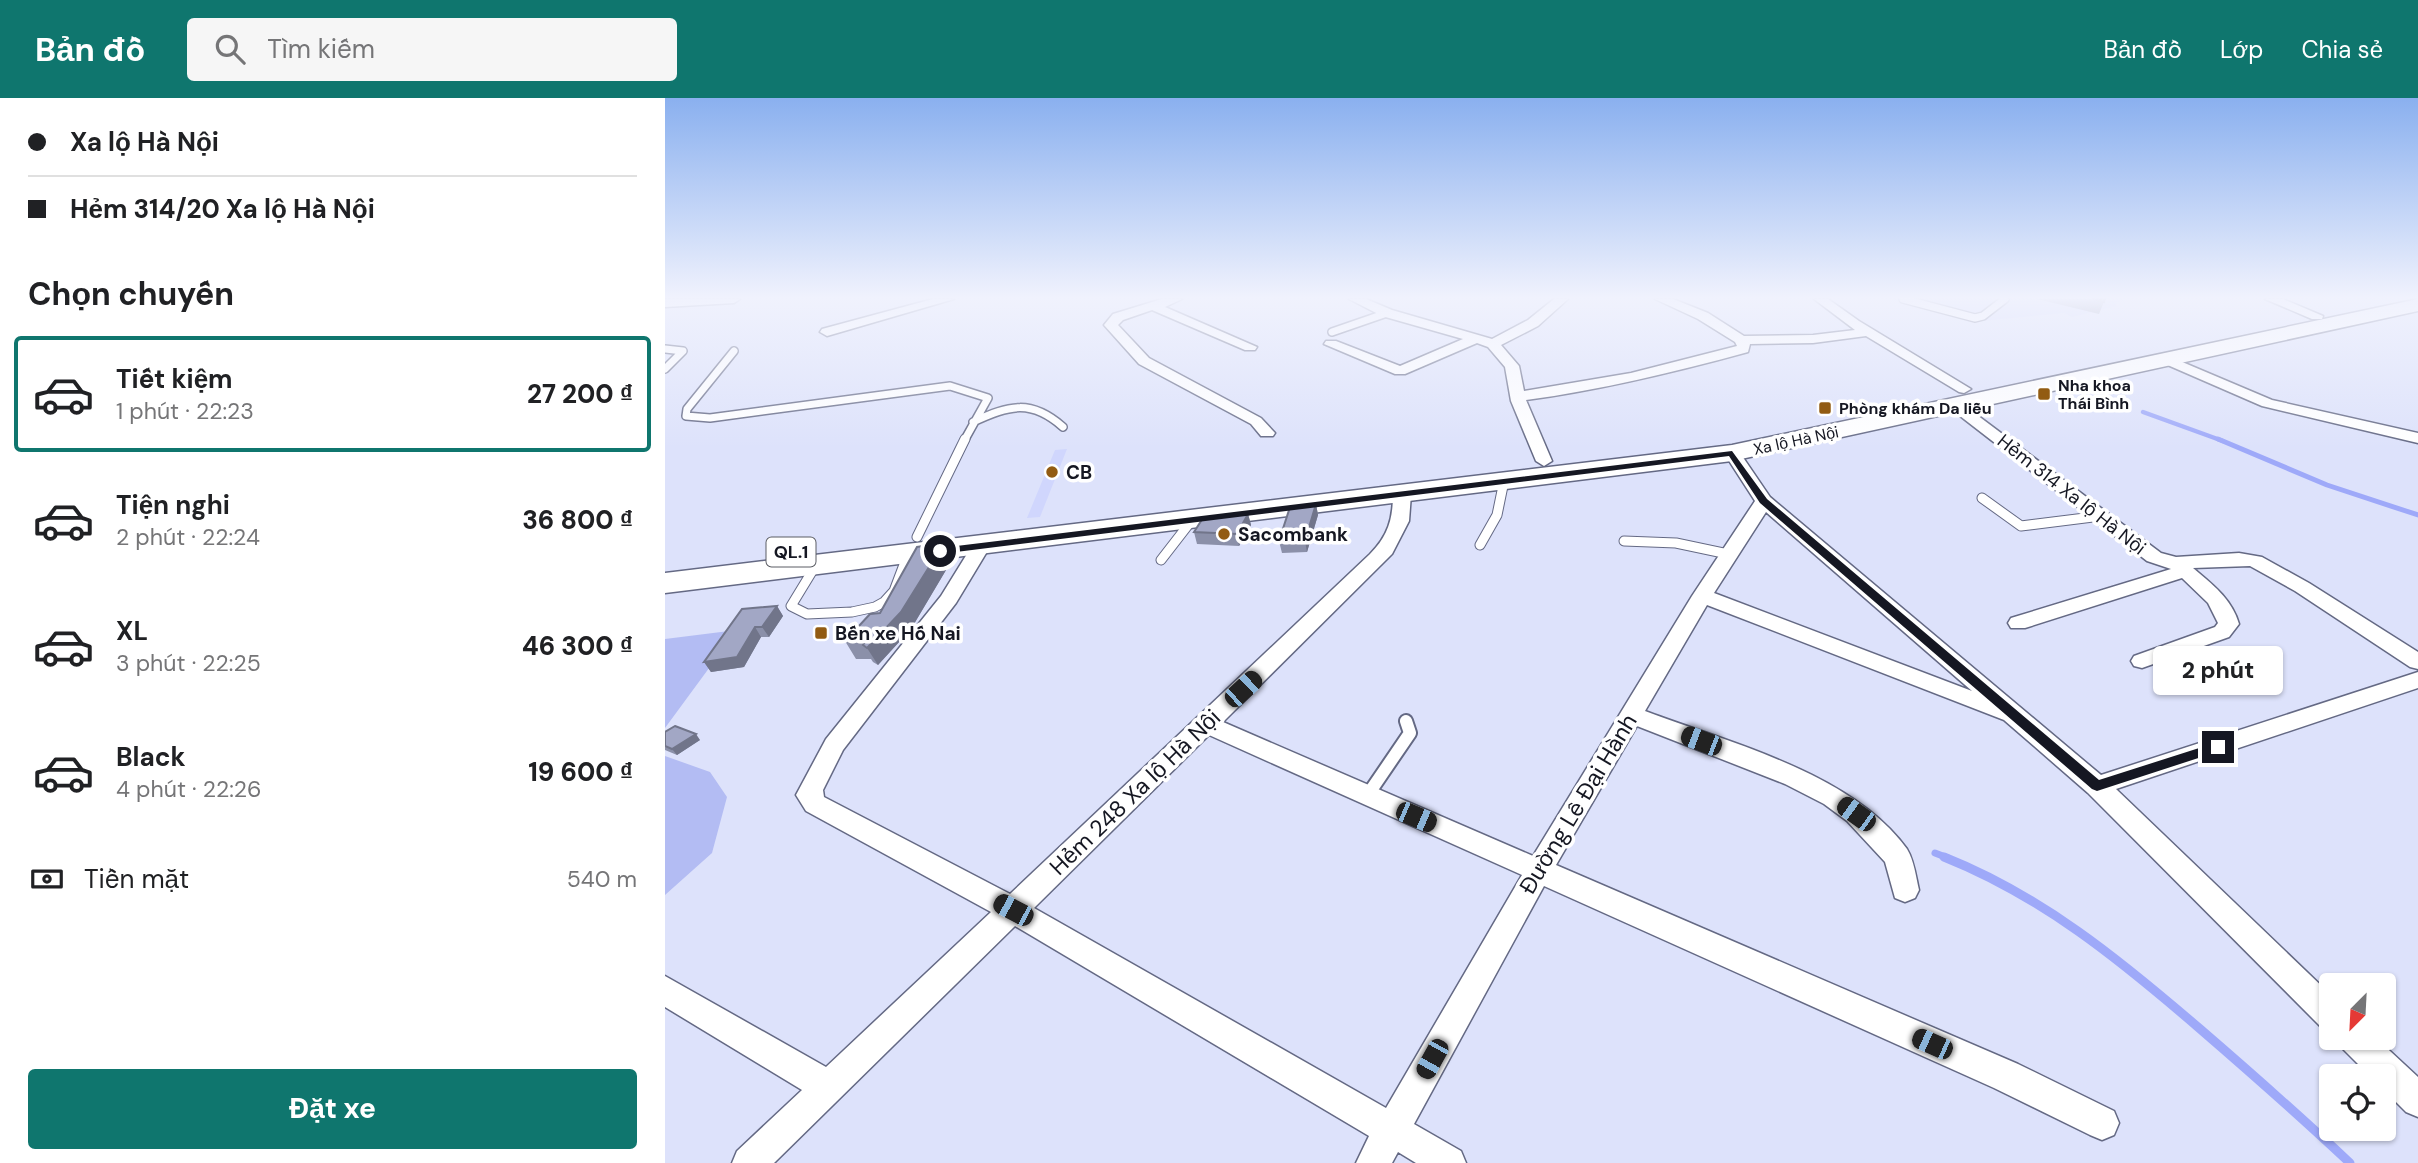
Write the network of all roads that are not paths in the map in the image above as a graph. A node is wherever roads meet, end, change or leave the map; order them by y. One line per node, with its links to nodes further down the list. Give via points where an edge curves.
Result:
1 (665, 349): 12 (lane, via 683,351)
2 (1132, 349): 17 (street, via 1144,361 1256,421)
3 (1355, 349): 4 (street, via 1400,370)
4 (1452, 349)
5 (1497, 349): 13 (street, via 1512,366)
6 (1742, 349): 13 (street, via 1667,371)
7 (1892, 349): 14 (street, Hẻm 314 Xa lộ Hà Nội)
8 (2173, 349): 14 (highway, Xa lộ Hà Nội / QL.1)
9 (2219, 349): 11 (highway, Xa lộ Hà Nội / QL.1)
10 (734, 351): 15 (lane, via 686,416 710,418 950,386 988,398)
11 (2168, 360): 14 (highway, Xa lộ Hà Nội / QL.1); 18 (street, via 2267,403)
12 (665, 369)
13 (1519, 396): 20 (street)
14 (1960, 397): 19 (highway, Xa lộ Hà Nội / QL.1); 20 (highway, Xa lộ Hà Nội / QL.1); 25 (street, Hẻm 314 Xa lộ Hà Nội)
15 (973, 422): 16 (lane, via 998,412 1032,408); 29 (lane)
16 (1063, 427)
17 (1267, 433)
18 (2418, 438)
19 (1732, 453): 21 (highway, Xa lộ Hà Nội / QL.1); 24 (street)
20 (1544, 461): 27 (highway, Xa lộ Hà Nội / QL.1)
21 (1504, 481): 22 (highway, Xa lộ Hà Nội / QL.1); 30 (lane, via 1500,513)
22 (1402, 494): 26 (highway, Xa lộ Hà Nội / QL.1); 45 (street, Hẻm 248 Xa lộ Hà Nội, via 1403,517 1392,541)
23 (1982, 498): 25 (lane, via 2021,526)
24 (1764, 501): 31 (street, Đường Lê Đại Hành); 43 (street)
25 (2102, 516): 35 (street, Hẻm 314 Xa lộ Hà Nội, via 2154,557)
26 (1192, 520): 27 (highway, Xa lộ Hà Nội / QL.1); 32 (lane)
27 (986, 537): 29 (highway, Xa lộ Hà Nội / QL.1); 50 (street, via 949,599 834,745 809,795 815,804)
28 (1624, 541): 31 (lane, via 1676,543)
29 (913, 545): 33 (highway, Xa lộ Hà Nội / QL.1); 33 (lane, via 891,595 867,609 798,612 792,606); 34 (highway, Xa lộ Hà Nội / QL.1)
30 (1480, 545)
31 (1728, 554): 37 (street, Đường Lê Đại Hành)
32 (1161, 560)
33 (816, 565): 36 (highway, Xa lộ Hà Nội / QL.1)
34 (665, 567)
35 (2180, 567): 38 (street); 39 (street, via 2217,602 2229,624 2222,632); 40 (street, Hẻm 314 Xa lộ Hà Nội, via 2255,561)
36 (665, 583)
37 (1702, 596): 42 (street, Đường Lê Đại Hành); 43 (street)
38 (2018, 623)
39 (2142, 661)
40 (2418, 662)
41 (2418, 680): 46 (street)
42 (1632, 715): 48 (street, Đường Lê Đại Hành); 49 (street, via 1794,777 1833,797 1897,857)
43 (2018, 718): 46 (street)
44 (1406, 721): 47 (lane, via 1410,733)
45 (1206, 724): 47 (street); 50 (street, Hẻm 248 Xa lộ Hà Nội)
46 (2097, 786): 52 (street)
47 (1367, 796): 48 (street)
48 (1539, 870): 56 (street, via 2006,1076); 57 (street, Đường Lê Đại Hành)
49 (1905, 890)
50 (1013, 910): 54 (street, Hẻm 248 Xa lộ Hà Nội); 57 (street)
51 (665, 990): 54 (street)
52 (2319, 1004)
53 (2366, 1050): 55 (street)
54 (828, 1087): 58 (street, Hẻm 248 Xa lộ Hà Nội)
55 (2418, 1100)
56 (2102, 1123)
57 (1392, 1130): 59 (street, Đường Lê Đại Hành); 60 (street)
58 (749, 1163)
59 (1373, 1163)
60 (1449, 1163)

